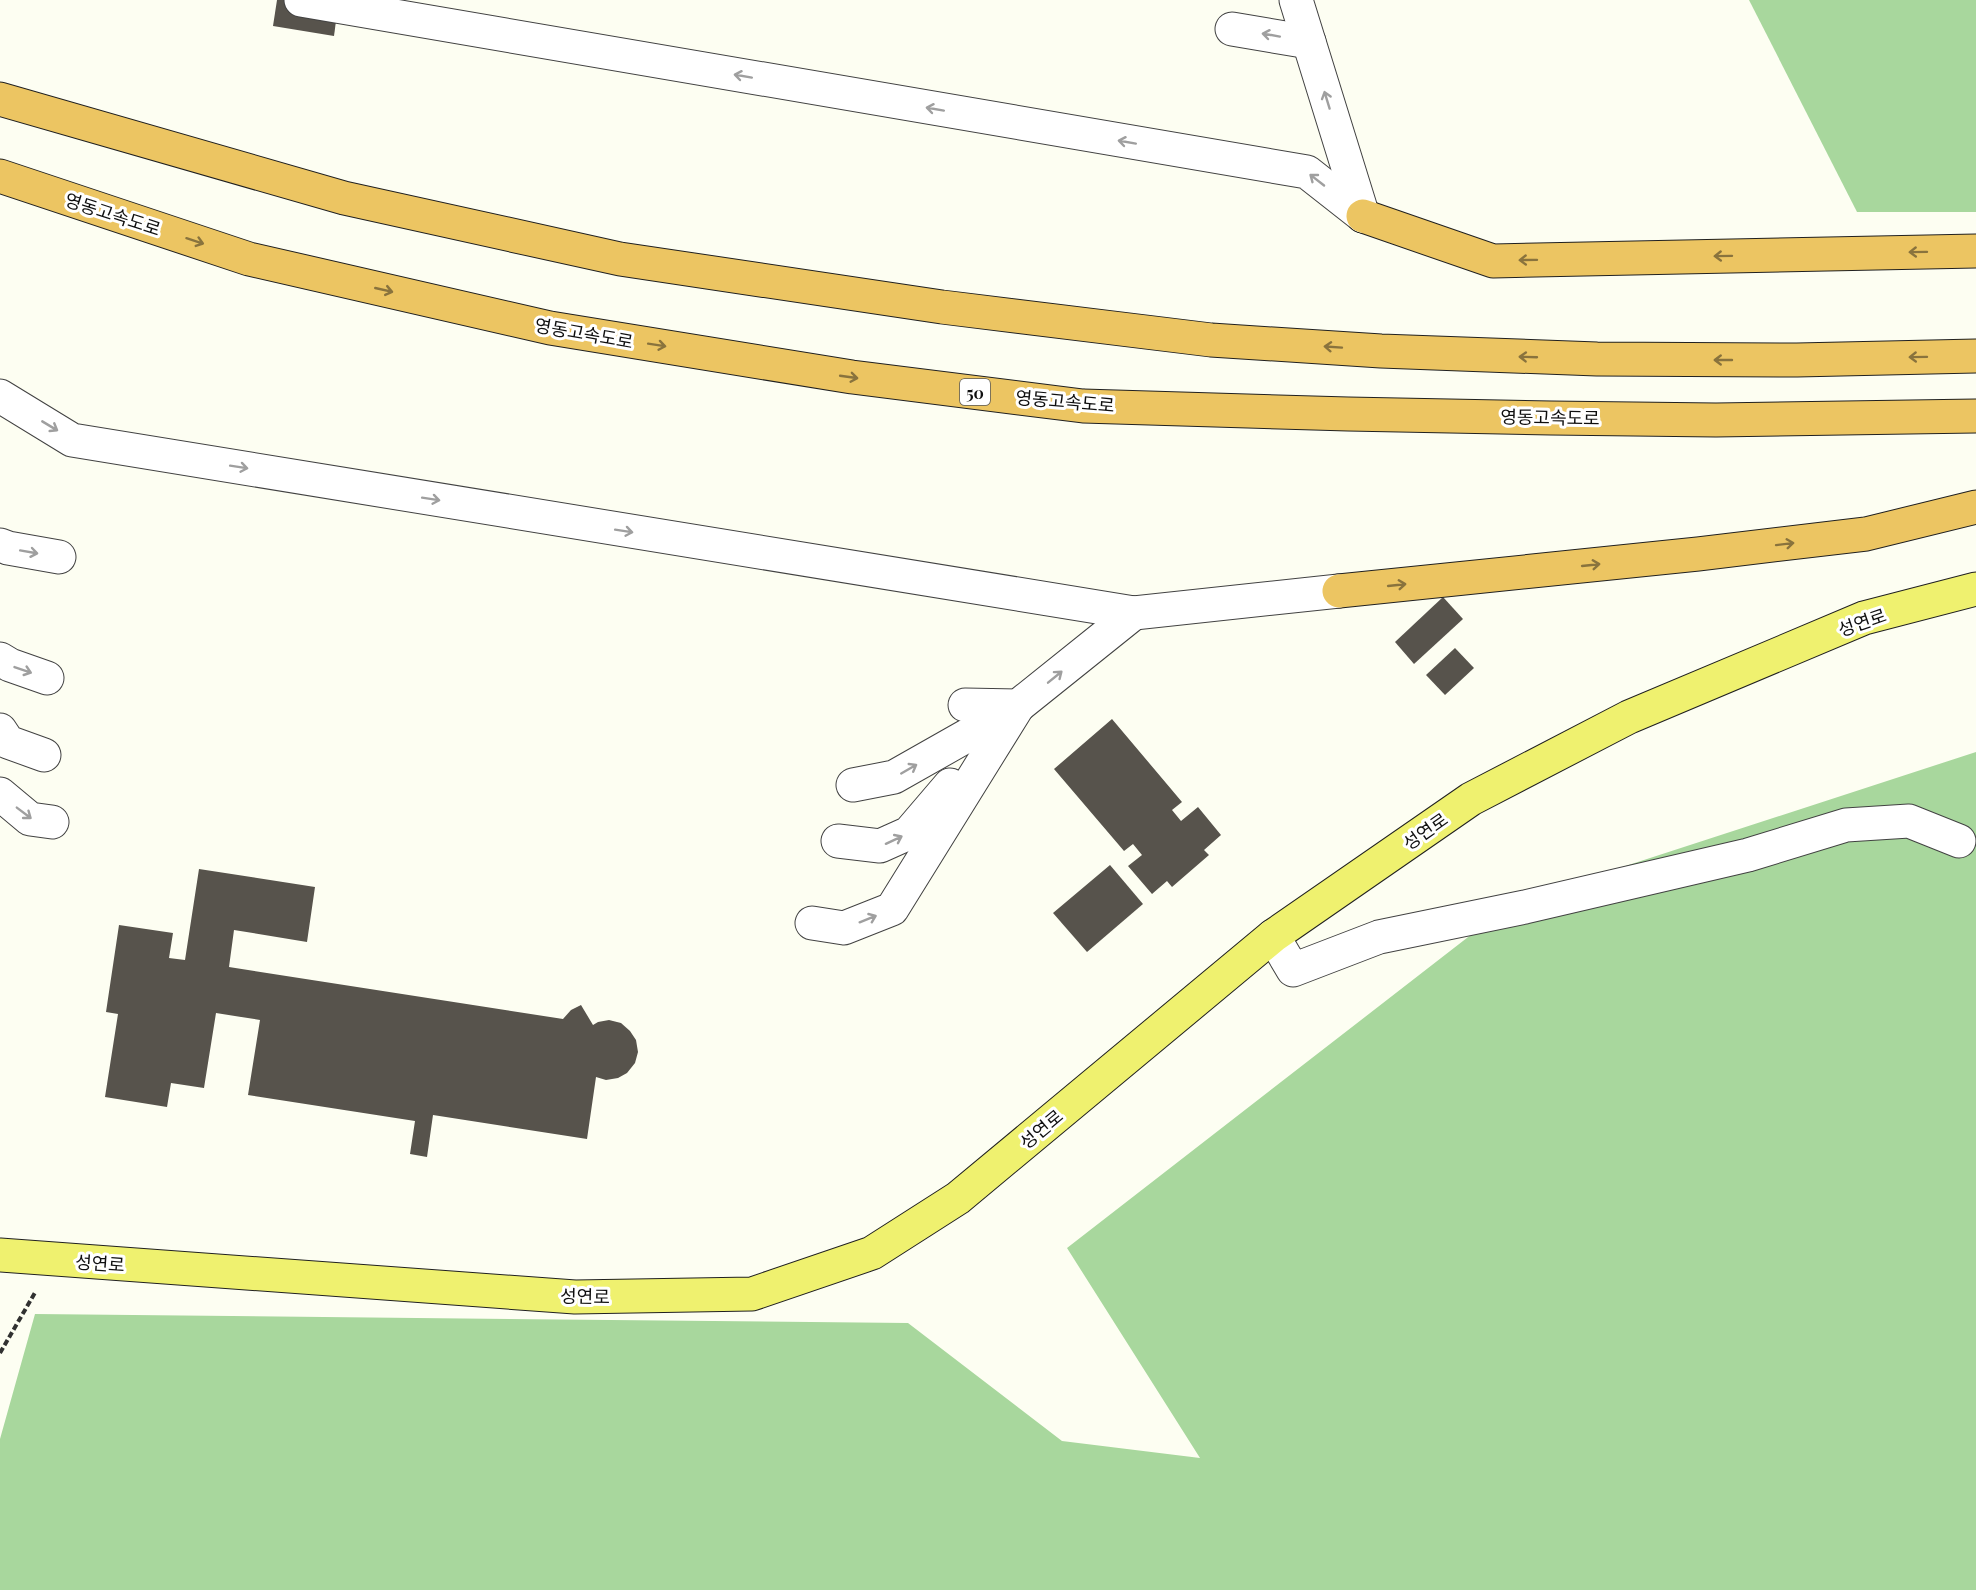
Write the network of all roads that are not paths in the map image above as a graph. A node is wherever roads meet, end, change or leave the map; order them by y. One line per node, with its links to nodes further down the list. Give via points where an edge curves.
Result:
1 (301, 0): 3 (street)
2 (1296, 0): 5 (street)
3 (351, 5): 8 (street, one-way to 3, via 1307,172)
4 (1232, 29): 5 (street, one-way to 4)
5 (1309, 42): 8 (street, one-way to 5)
6 (0, 99): 10 (highway, one-way to 6, via 1597,359 1381,351 1212,340 942,307 620,259 390,209)
7 (0, 176): 12 (highway, 영동고속도로 / 50, one-way to 12, via 249,260 550,328 852,377 1083,406 1692,419)
8 (1363, 216): 9 (highway, one-way to 8, via 1493,261)
9 (1976, 251)
10 (1976, 356)
11 (0, 396): 18 (street, one-way to 18, via 72,440)
12 (1976, 416)
13 (1976, 507): 17 (highway, one-way to 13, via 1866,534)
14 (0, 545): 15 (street, one-way to 15)
15 (59, 557)
16 (1976, 589): 31 (main road, 성연로, via 1864,618 1629,717 1471,799)
17 (1339, 591): 18 (street)
18 (1134, 613): 22 (street, one-way to 18)
19 (0, 658): 20 (street, one-way to 20)
20 (47, 678)
21 (965, 705): 22 (street)
22 (1018, 706): 25 (street, one-way to 22, via 894,777); 28 (street, one-way to 22, via 880,846 909,833); 30 (street, one-way to 22, via 844,928 892,909)
23 (0, 730): 24 (street, via 8,742)
24 (44, 756)
25 (853, 785)
26 (0, 794): 27 (street, one-way to 27, via 30,819)
27 (52, 822)
28 (838, 841)
29 (1959, 841): 31 (street, via 1909,821 1846,825 1737,857 1379,937 1293,970)
30 (812, 923)
31 (1273, 936): 32 (main road, 성연로, via 958,1198 872,1253 752,1294 575,1298)
32 (0, 1255)

